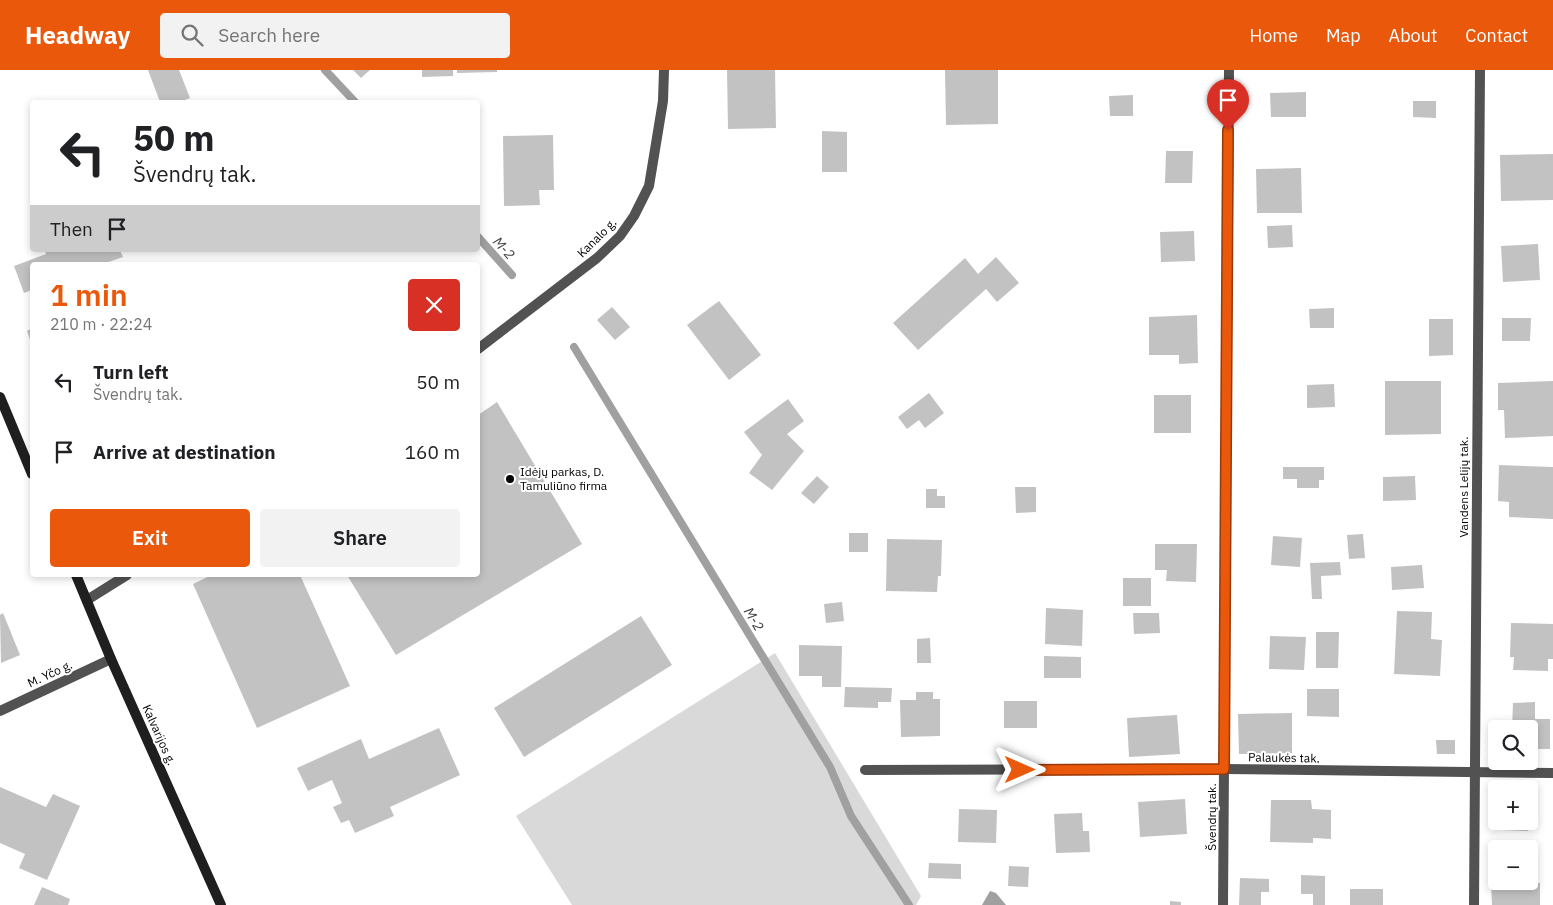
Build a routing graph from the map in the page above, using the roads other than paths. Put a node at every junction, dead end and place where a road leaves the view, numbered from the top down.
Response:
1 (664, 70) edge
2 (1229, 70) edge
3 (1480, 70) edge
4 (480, 347) edge
5 (0, 397) edge
6 (30, 469) edge
7 (77, 577) edge
8 (124, 577) edge
9 (87, 600) junction
10 (111, 659) junction
11 (0, 711) edge
12 (1224, 769) junction
13 (865, 770) dead end
14 (1475, 773) junction
15 (1553, 773) edge
16 (221, 905) edge
17 (1223, 905) edge
18 (1474, 905) edge

1 - 4 street, Kanalo g.
2 - 12 street, Švendrų tak.
3 - 14 street, Vandens Lelijų tak.
5 - 6 main road
7 - 9 main road, Kalvarijos g.
8 - 9 street
9 - 10 main road, Kalvarijos g.
10 - 11 street, M. Yčo g.
10 - 16 main road, Kalvarijos g.
12 - 13 street, Palaukės tak.
12 - 14 street, Palaukės tak.
12 - 17 street, Švendrų tak.
14 - 15 street, Palaukės tak.
14 - 18 street, Vandens Lelijų tak.

